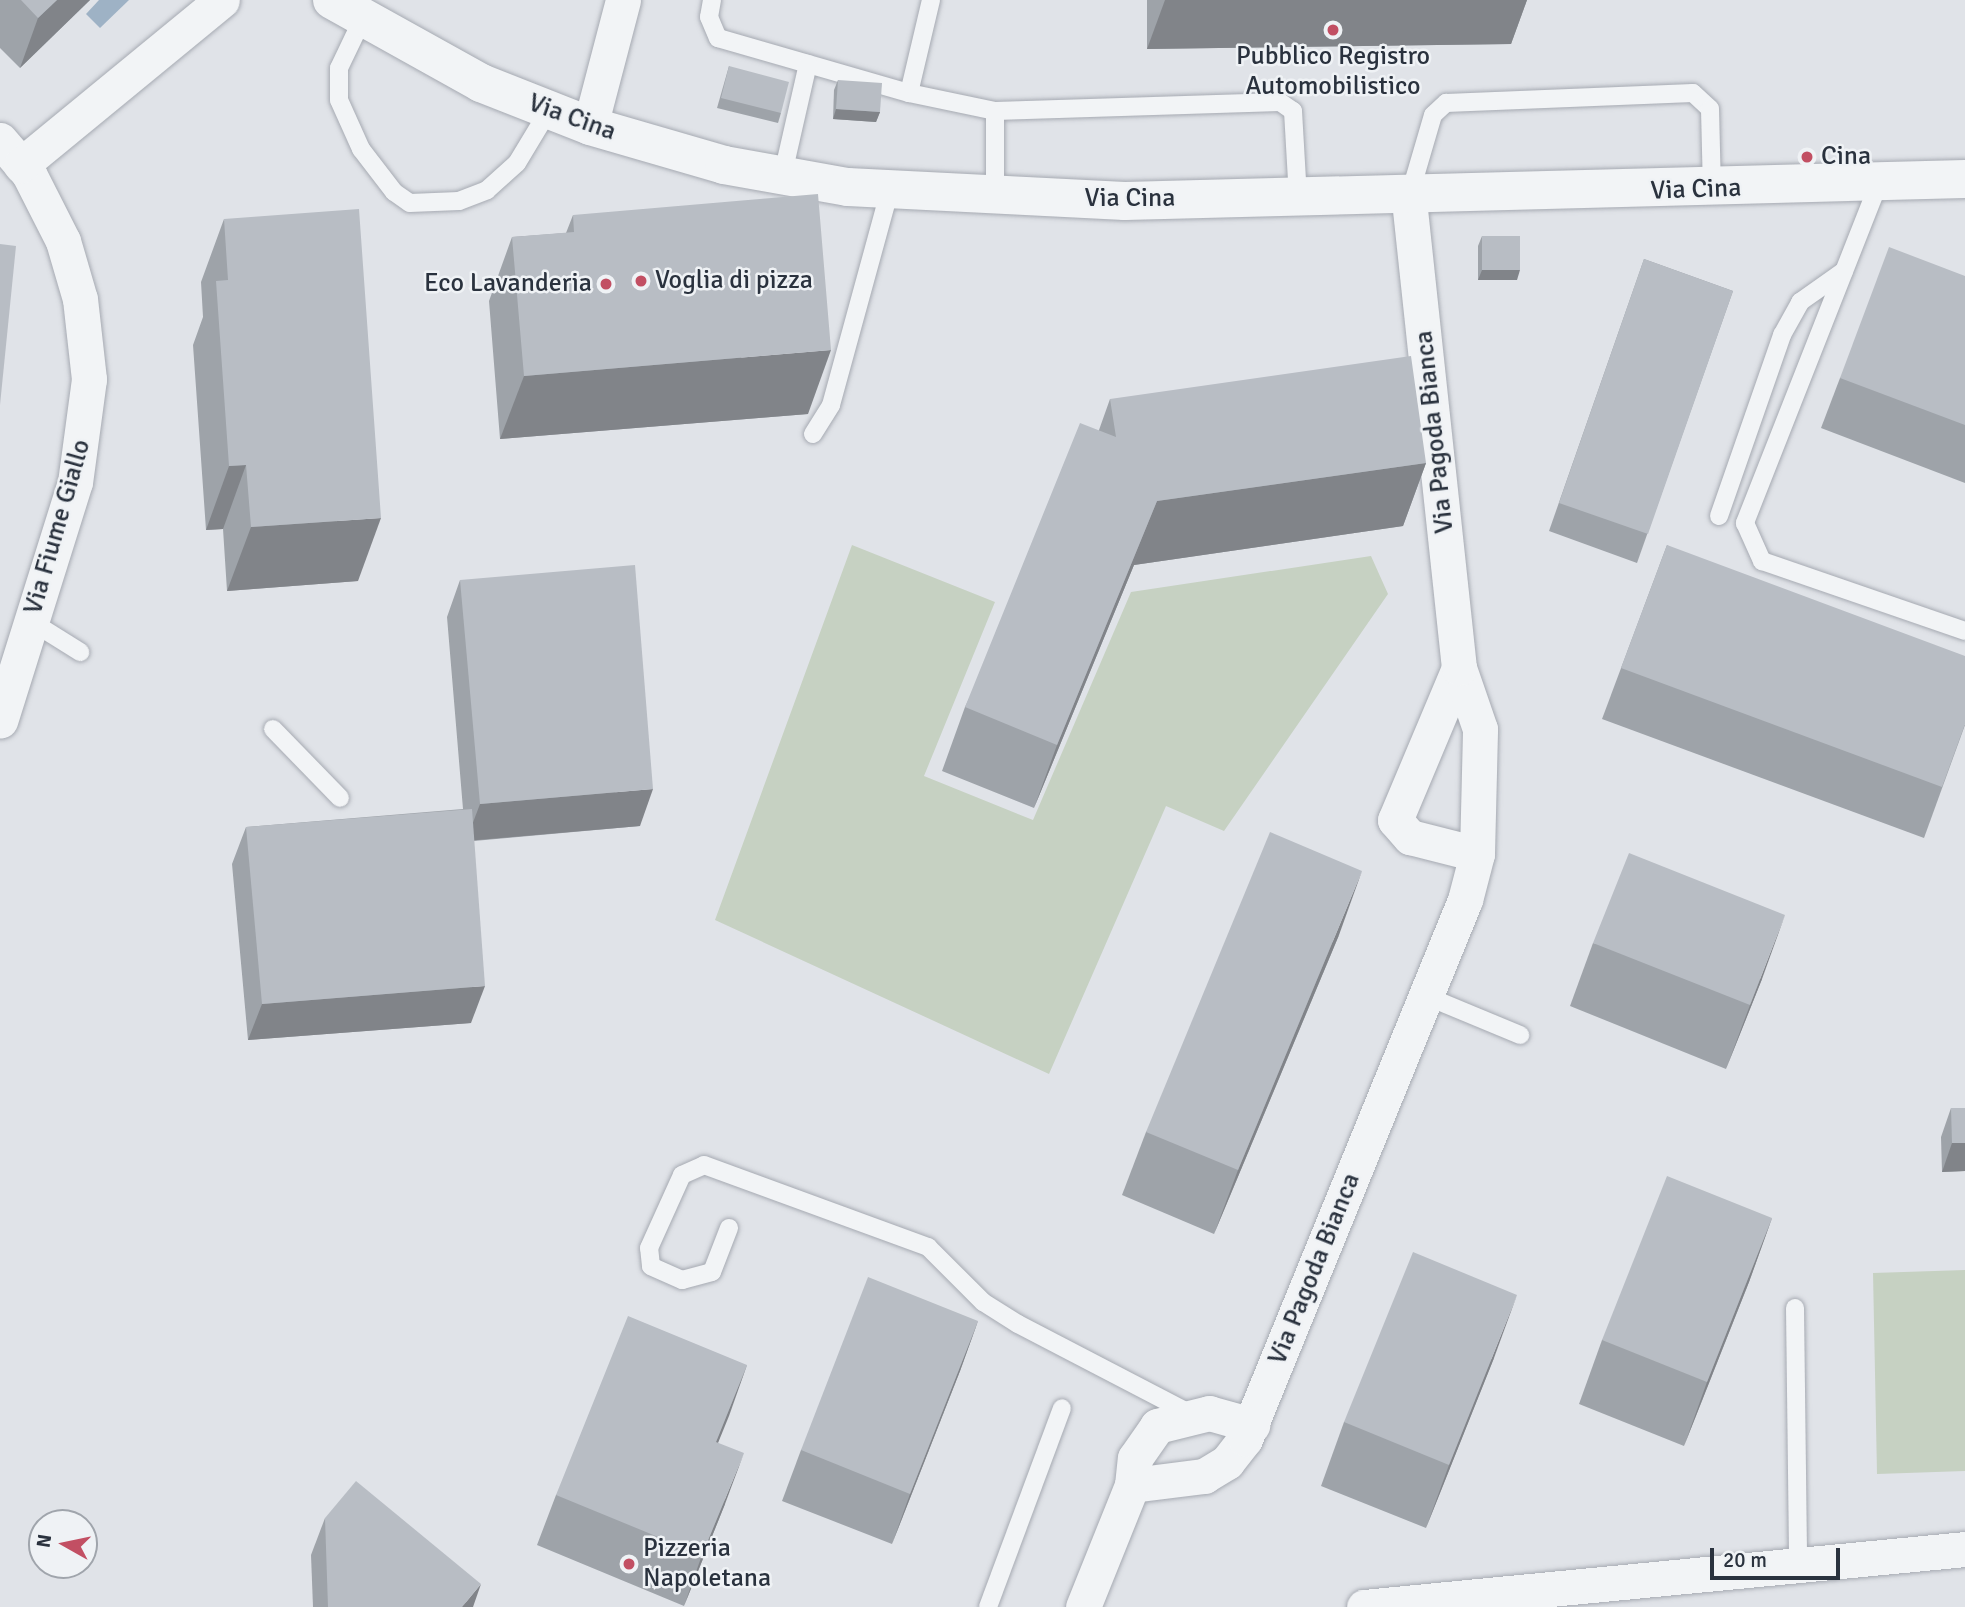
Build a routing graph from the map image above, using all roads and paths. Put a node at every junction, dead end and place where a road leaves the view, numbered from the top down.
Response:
1 (222, 0) edge
2 (623, 0) edge
3 (712, 0) edge
4 (931, 0) edge
5 (347, 10) edge
6 (808, 64) junction
7 (909, 93) junction
8 (549, 110) junction
9 (995, 111) junction
10 (590, 126) junction
11 (10, 153) edge
12 (782, 178) junction
13 (1965, 179) edge
14 (1880, 180) junction
15 (890, 190) junction
16 (1713, 190) junction
17 (995, 197) junction
18 (1298, 197) junction
19 (1409, 197) junction
20 (1844, 271) junction
21 (814, 434) dead end
22 (1719, 516) dead end
23 (32, 622) junction
24 (1965, 631) edge
25 (80, 652) dead end
26 (1459, 668) junction
27 (0, 721) edge
28 (273, 729) dead end
29 (340, 798) dead end
30 (1477, 855) junction
31 (1426, 996) junction
32 (1520, 1035) dead end
33 (729, 1228) dead end
34 (1795, 1308) dead end
35 (1062, 1408) dead end
36 (1191, 1414) junction
37 (1252, 1425) junction
38 (1132, 1485) junction
39 (1965, 1549) edge
40 (1798, 1567) junction
41 (1578, 1596) edge
42 (1495, 1599) edge
43 (988, 1607) edge
44 (1083, 1607) edge
45 (1364, 1607) edge

1 - 11 street
2 - 10 street
3 - 6 lane
4 - 7 lane
5 - 8 street, Via Cina
5 - 8 lane
6 - 7 lane
6 - 12 lane
7 - 9 lane
8 - 10 street, Via Cina
9 - 17 lane
9 - 18 lane
10 - 12 street, Via Cina
11 - 23 street, Via Fiume Giallo
12 - 15 street, Via Cina
13 - 14 street, Via Cina
14 - 16 street, Via Cina
14 - 20 lane
15 - 17 street, Via Cina
15 - 21 lane
16 - 19 street, Via Cina
16 - 19 lane
17 - 18 street, Via Cina
18 - 19 street, Via Cina
19 - 26 street, Via Pagoda Bianca
20 - 22 lane
20 - 24 lane
23 - 25 lane
23 - 27 street, Via Fiume Giallo
26 - 30 street, Via Pagoda Bianca
26 - 30 street, Via Pagoda Bianca
28 - 29 lane
30 - 31 street, Via Pagoda Bianca
31 - 32 lane
31 - 37 street, Via Pagoda Bianca
33 - 36 lane
34 - 40 lane
35 - 43 lane
36 - 37 street
36 - 38 street
37 - 38 street, Via Pagoda Bianca
38 - 44 street
39 - 40 street
40 - 41 street
41 - 42 street
42 - 45 street

